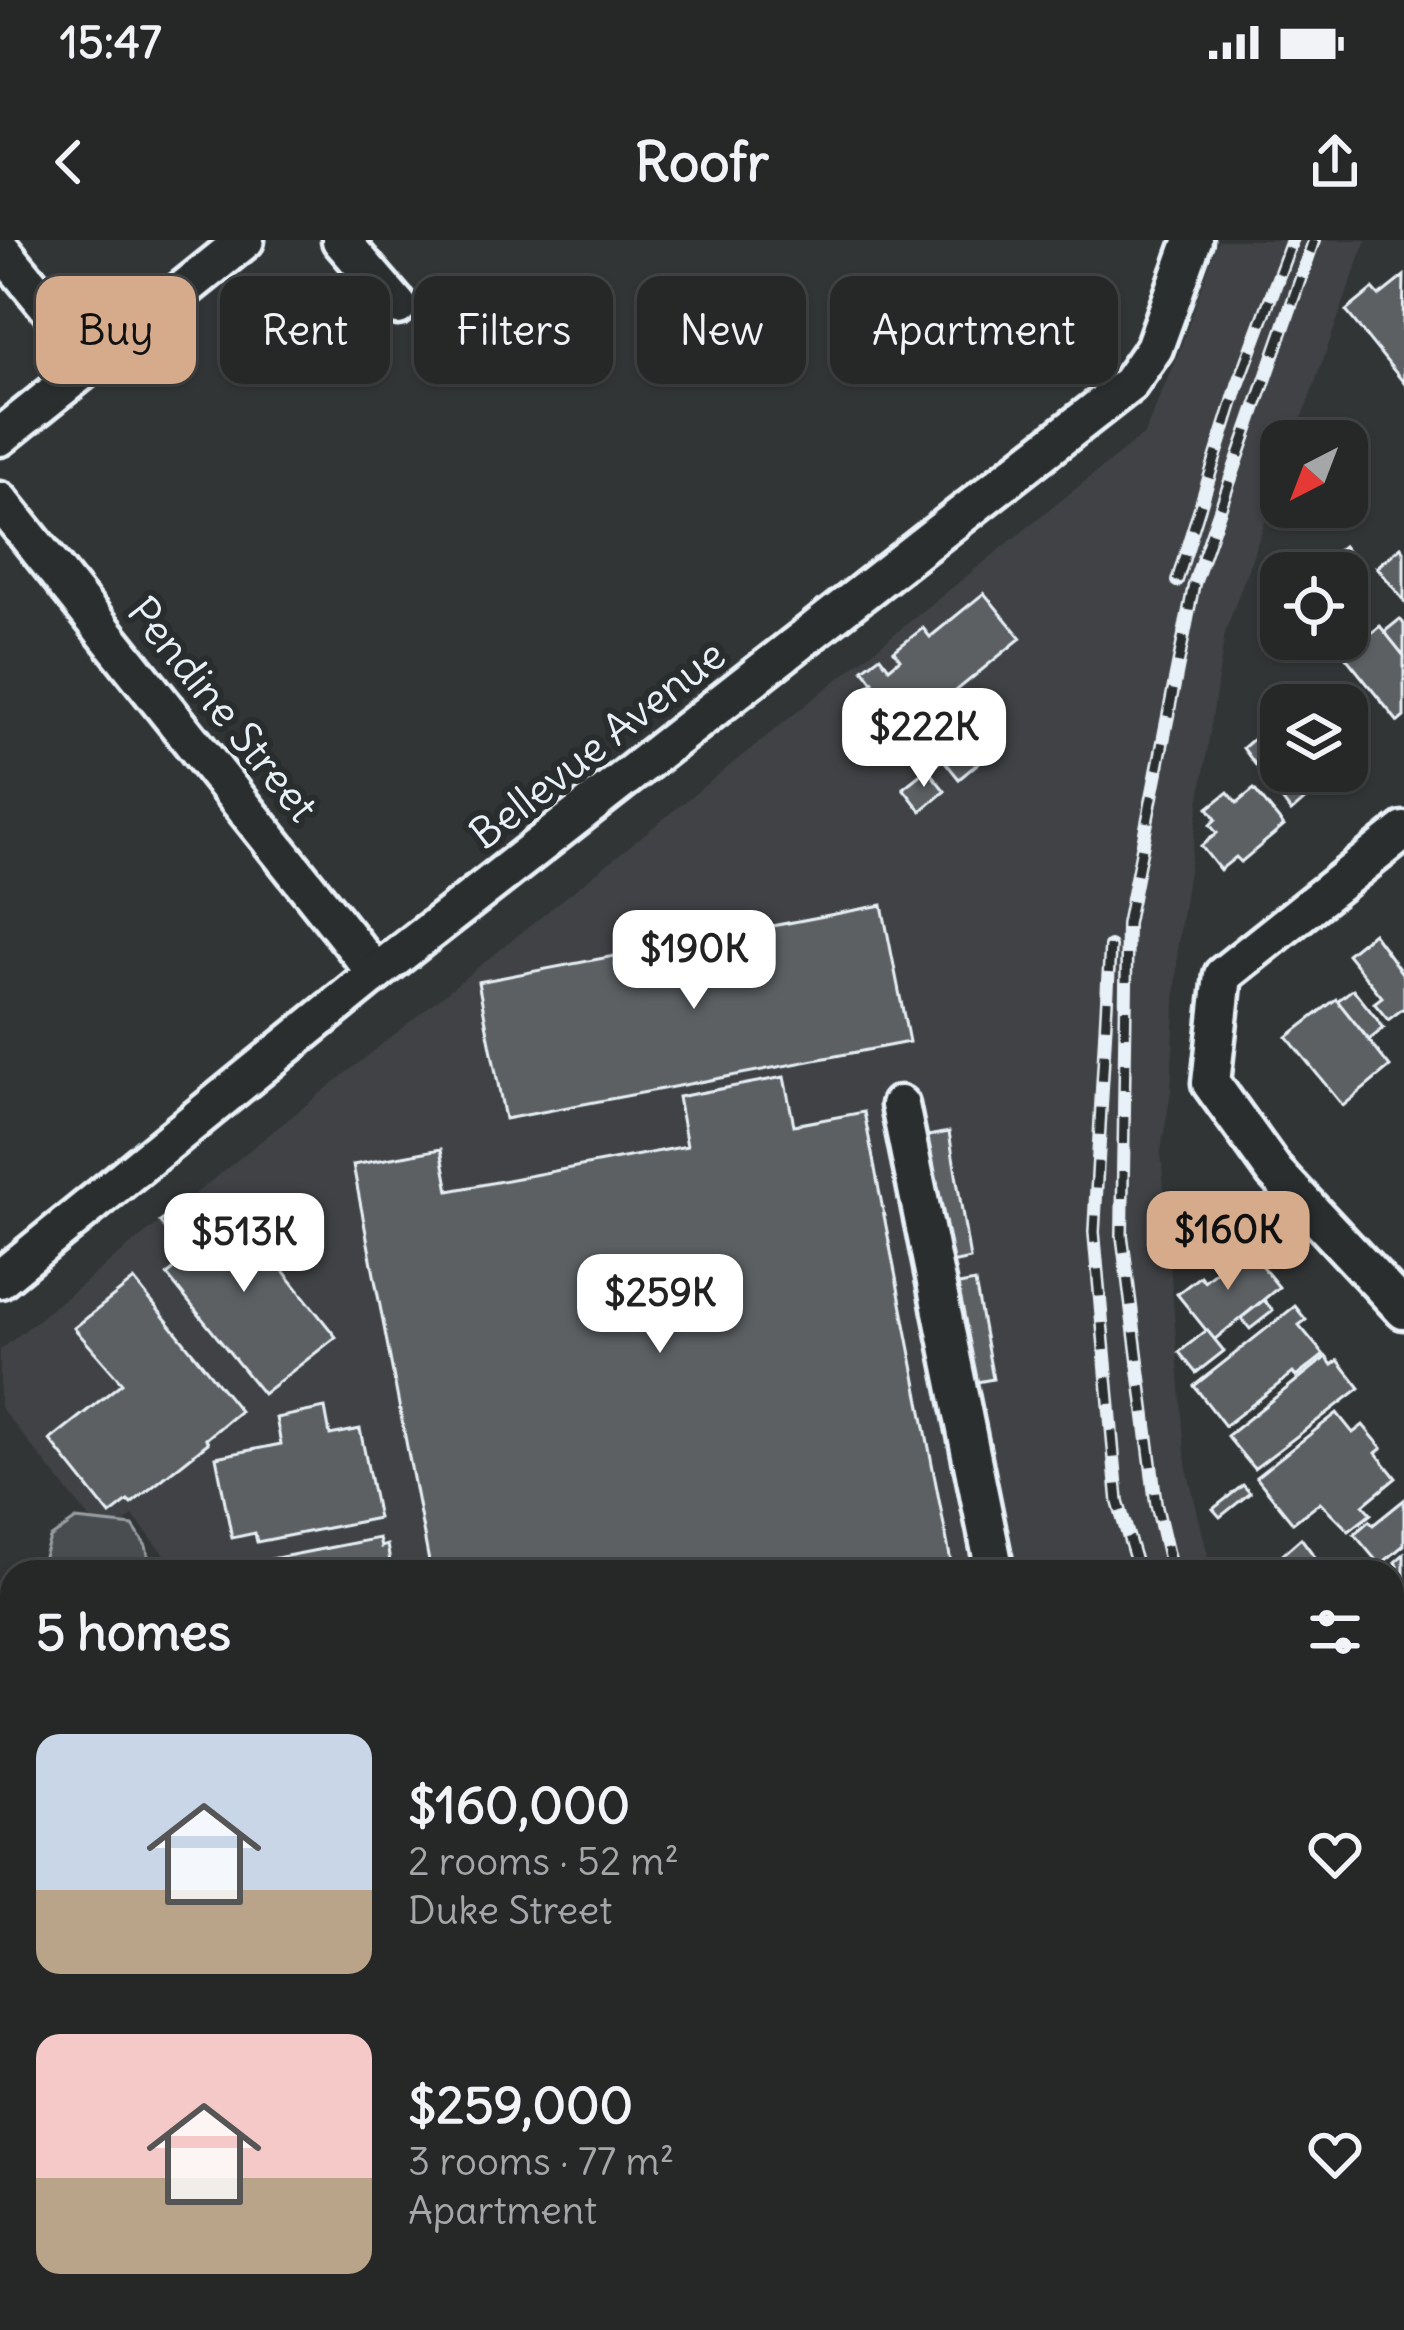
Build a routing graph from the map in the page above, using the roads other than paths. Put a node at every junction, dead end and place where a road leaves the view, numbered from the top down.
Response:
1 (245, 240) edge
2 (341, 240) edge
3 (1193, 240) edge
4 (0, 248) edge
5 (196, 280) edge
6 (36, 292) edge
7 (398, 306) dead end
8 (66, 384) edge
9 (0, 437) edge
10 (0, 501) edge
11 (1404, 831) edge
12 (376, 973) junction
13 (900, 1106) dead end
14 (0, 1279) edge
15 (1404, 1310) edge
16 (993, 1560) edge

1 - 5 street
2 - 7 street
3 - 12 street, Bellevue Avenue
4 - 6 street
8 - 9 street
10 - 12 street, Pendine Street
11 - 15 street
12 - 14 street, Bellevue Avenue
13 - 16 street

